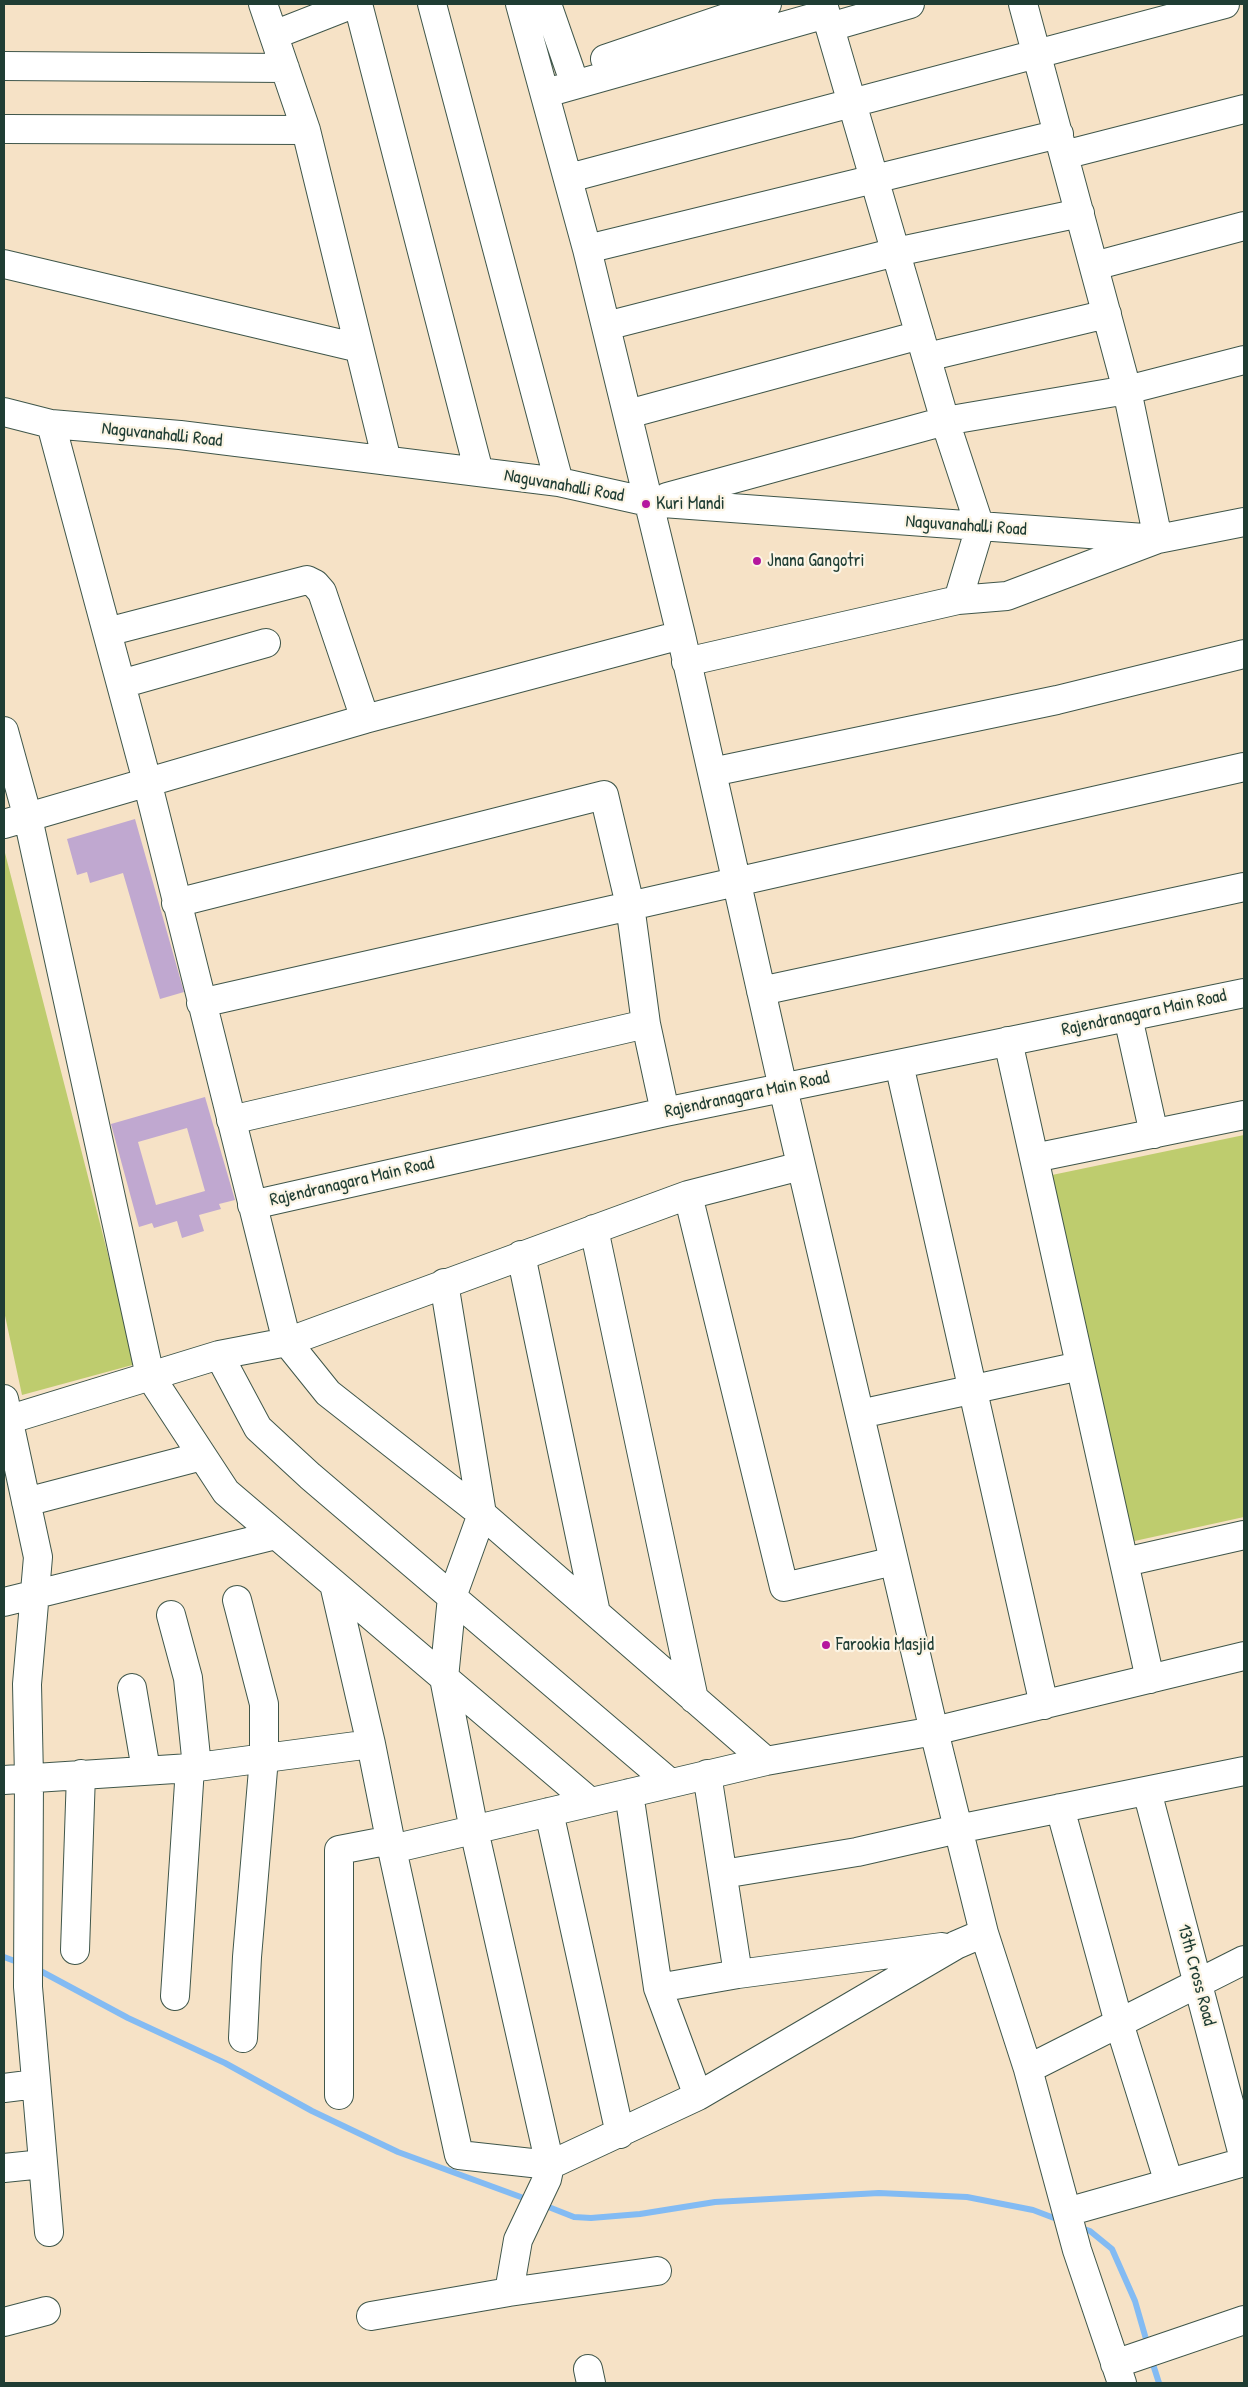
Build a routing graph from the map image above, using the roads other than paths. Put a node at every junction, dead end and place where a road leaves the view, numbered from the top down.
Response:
1 (263, 4) edge
2 (352, 4) edge
3 (358, 4) edge
4 (432, 4) edge
5 (520, 4) edge
6 (548, 4) edge
7 (767, 4) edge
8 (910, 4) edge
9 (1023, 4) edge
10 (1225, 4) edge
11 (826, 15) edge
12 (274, 35) junction
13 (1036, 55) junction
14 (4, 66) edge
15 (285, 68) junction
16 (570, 70) junction
17 (544, 86) junction
18 (852, 102) junction
19 (1244, 109) edge
20 (4, 129) edge
21 (306, 130) junction
22 (1061, 145) junction
23 (569, 178) junction
24 (875, 180) junction
25 (1080, 213) junction
26 (1244, 226) edge
27 (587, 249) junction
28 (896, 252) junction
29 (4, 264) edge
30 (1094, 266) junction
31 (1107, 314) junction
32 (606, 326) junction
33 (924, 346) junction
34 (359, 348) junction
35 (1244, 360) edge
36 (1127, 390) junction
37 (4, 412) edge
38 (628, 414) junction
39 (945, 421) junction
40 (52, 424) junction
41 (386, 461) junction
42 (479, 472) junction
43 (559, 482) junction
44 (649, 502) junction
45 (1244, 522) edge
46 (980, 527) junction
47 (1158, 539) junction
48 (958, 600) junction
49 (107, 632) junction
50 (681, 634) junction
51 (266, 643) dead end
52 (1244, 654) edge
53 (686, 662) junction
54 (121, 684) junction
55 (365, 719) junction
56 (4, 731) edge
57 (1244, 767) edge
58 (712, 772) junction
59 (147, 781) junction
60 (16, 821) edge
61 (737, 883) junction
62 (1244, 887) edge
63 (176, 904) junction
64 (630, 905) junction
65 (761, 991) junction
66 (1244, 993) edge
67 (201, 1003) junction
68 (1128, 1017) junction
69 (646, 1024) junction
70 (1008, 1041) junction
71 (899, 1064) junction
72 (783, 1088) junction
73 (665, 1112) junction
74 (1244, 1115) edge
75 (231, 1120) junction
76 (1154, 1134) junction
77 (1034, 1158) junction
78 (801, 1166) junction
79 (688, 1195) junction
80 (252, 1205) junction
81 (594, 1229) junction
82 (521, 1255) junction
83 (444, 1283) junction
84 (287, 1342) junction
85 (219, 1355) junction
86 (1080, 1366) junction
87 (150, 1376) junction
88 (973, 1390) junction
89 (5, 1413) edge
90 (860, 1414) junction
91 (202, 1456) junction
92 (26, 1502) junction
93 (482, 1514) junction
94 (276, 1534) junction
95 (1242, 1544) edge
96 (894, 1561) junction
97 (1125, 1562) junction
98 (334, 1584) junction
99 (36, 1594) junction
100 (452, 1597) junction
101 (237, 1600) dead end
102 (4, 1602) edge
103 (596, 1613) junction
104 (172, 1615) dead end
105 (1244, 1656) edge
106 (444, 1678) junction
107 (1150, 1679) junction
108 (132, 1688) dead end
109 (694, 1699) junction
110 (1044, 1704) junction
111 (934, 1732) junction
112 (372, 1744) junction
113 (264, 1758) junction
114 (766, 1761) junction
115 (193, 1767) junction
116 (146, 1770) junction
117 (1244, 1771) edge
118 (82, 1774) junction
119 (707, 1774) junction
120 (17, 1779) edge
121 (670, 1783) junction
122 (1147, 1791) junction
123 (629, 1793) junction
124 (590, 1802) junction
125 (1060, 1808) junction
126 (549, 1812) junction
127 (958, 1829) junction
128 (474, 1830) junction
129 (391, 1844) junction
130 (723, 1874) junction
131 (984, 1933) junction
132 (956, 1945) junction
133 (75, 1950) dead end
134 (1244, 1960) edge
135 (738, 1974) junction
136 (1199, 1983) junction
137 (658, 1988) junction
138 (175, 1996) dead end
139 (1118, 2023) junction
140 (243, 2038) dead end
141 (1028, 2069) junction
142 (36, 2084) junction
143 (4, 2088) edge
144 (339, 2096) dead end
145 (698, 2096) junction
146 (620, 2134) junction
147 (1244, 2160) edge
148 (43, 2164) junction
149 (550, 2165) junction
150 (4, 2168) edge
151 (1169, 2183) junction
152 (1066, 2212) junction
153 (49, 2232) dead end
154 (657, 2271) dead end
155 (509, 2292) junction
156 (46, 2310) dead end
157 (371, 2316) dead end
158 (1244, 2320) edge
159 (4, 2322) edge
160 (1122, 2369) edge

1 - 12 street
2 - 12 street
3 - 42 street
4 - 43 street
5 - 17 street
6 - 16 street
7 - 16 street
8 - 11 street
9 - 13 street
10 - 13 street
11 - 17 street
11 - 18 street
12 - 15 street
13 - 18 street
13 - 22 street
14 - 15 street
15 - 21 street
16 - 17 street
17 - 23 street
18 - 23 street
18 - 24 street
19 - 22 street
20 - 21 street
21 - 34 street
22 - 24 street
22 - 25 street
23 - 27 street
24 - 27 street
24 - 28 street
25 - 28 street
25 - 30 street
26 - 30 street
27 - 32 street
28 - 32 street
28 - 33 street
29 - 34 street
30 - 31 street
31 - 33 street
31 - 36 street
32 - 38 street
33 - 38 street
33 - 39 street
34 - 41 street
35 - 36 street
36 - 39 street
36 - 47 street
37 - 40 street, Naguvanahalli Road
38 - 44 street
39 - 44 street
39 - 46 street
40 - 41 street, Naguvanahalli Road
40 - 49 street
41 - 42 street, Naguvanahalli Road
42 - 43 street, Naguvanahalli Road
43 - 44 street, Naguvanahalli Road
44 - 46 street, Naguvanahalli Road
44 - 50 street
45 - 47 street, Naguvanahalli Road
46 - 47 street, Naguvanahalli Road
46 - 48 street
47 - 48 street
48 - 53 street
49 - 54 street
49 - 55 street
50 - 53 street
50 - 55 street
51 - 54 street
52 - 58 street
53 - 58 street
54 - 59 street
55 - 59 street
56 - 60 street
57 - 61 street
58 - 61 street
59 - 60 street
59 - 63 street
60 - 87 street
61 - 64 street
61 - 65 street
62 - 65 street
63 - 64 street
63 - 67 street
64 - 67 street
64 - 69 street
65 - 72 street
66 - 68 street, Rajendranagara Main Road
67 - 75 street
68 - 70 street, Rajendranagara Main Road
68 - 76 street
69 - 73 street
69 - 75 street
70 - 71 street, Rajendranagara Main Road
70 - 77 street
71 - 72 street, Rajendranagara Main Road
71 - 88 street
72 - 73 street, Rajendranagara Main Road
72 - 78 street
73 - 80 street, Rajendranagara Main Road
74 - 76 street
75 - 80 street
76 - 77 street
77 - 86 street
78 - 79 street
78 - 90 street
79 - 81 street
79 - 96 street
80 - 84 street
81 - 82 street
81 - 109 street
82 - 83 street
82 - 103 street
83 - 84 street
83 - 93 street
84 - 85 street
84 - 93 street
85 - 87 street
85 - 100 street
86 - 88 street
86 - 97 street
87 - 89 street
87 - 91 street
88 - 90 street
88 - 110 street
89 - 92 street
90 - 96 street
91 - 92 street
91 - 94 street
92 - 99 street
93 - 100 street
93 - 103 street
94 - 98 street
94 - 99 street
95 - 97 street
96 - 111 street
97 - 107 street
98 - 106 street
98 - 112 street
99 - 102 street
99 - 120 street
100 - 106 street
100 - 121 street
101 - 113 street
103 - 109 street
104 - 115 street
105 - 107 street
106 - 124 street
106 - 128 street
107 - 110 street
108 - 116 street
109 - 114 street
110 - 111 street
111 - 114 street
111 - 127 street
112 - 113 street
112 - 129 street
113 - 115 street
113 - 140 street
114 - 119 street
115 - 116 street
115 - 138 street
116 - 118 street
117 - 122 street
118 - 120 street
118 - 133 street
119 - 121 street
119 - 130 street
120 - 142 street
121 - 123 street
122 - 125 street
122 - 136 street, 13th Cross Road
123 - 124 street
123 - 137 street
124 - 126 street
125 - 127 street
125 - 139 street
126 - 128 street
126 - 146 street
127 - 130 street
127 - 131 street
128 - 129 street
128 - 149 street
129 - 144 street
129 - 149 street
130 - 135 street
131 - 132 street
131 - 141 street
132 - 135 street
132 - 145 street
134 - 136 street
135 - 137 street
136 - 139 street
136 - 147 street, 13th Cross Road
137 - 145 street
139 - 141 street
139 - 151 street
141 - 152 street
142 - 143 street
142 - 148 street
145 - 146 street
146 - 149 street
147 - 151 street
148 - 150 street
148 - 153 street
149 - 155 street
151 - 152 street
152 - 160 street
154 - 155 street
155 - 157 street
156 - 159 street
158 - 160 street

